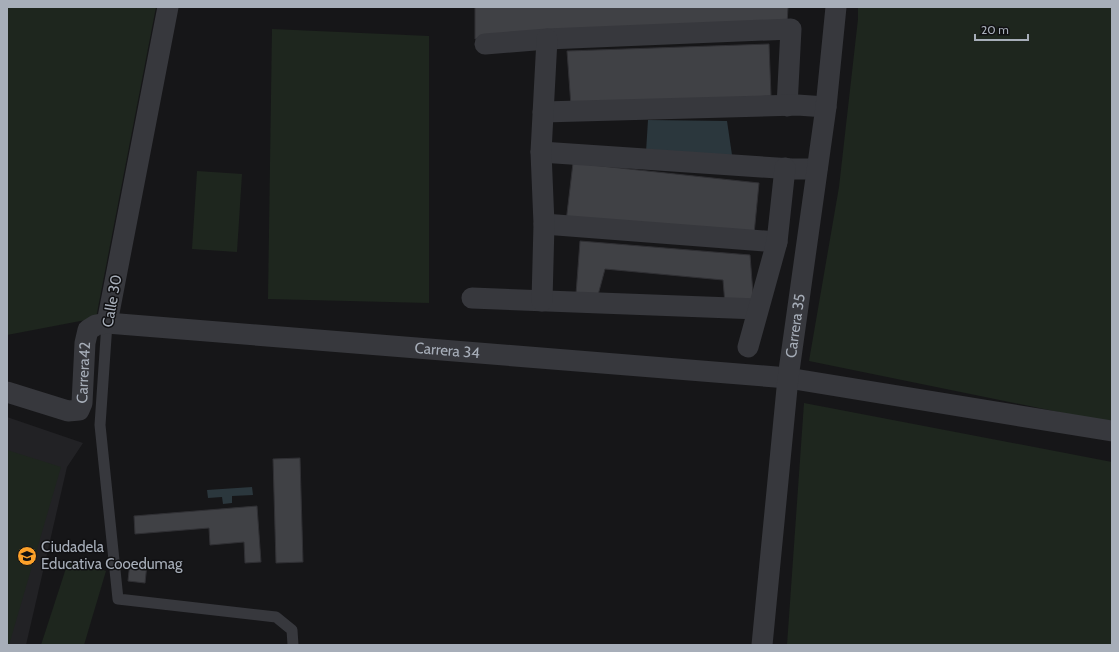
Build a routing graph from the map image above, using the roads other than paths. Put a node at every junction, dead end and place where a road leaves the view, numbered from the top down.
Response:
1 (168, 7) edge
2 (836, 7) edge
3 (547, 39) junction
4 (485, 44) dead end
5 (787, 106) junction
6 (826, 107) junction
7 (543, 112) junction
8 (541, 152) junction
9 (785, 168) junction
10 (817, 169) junction
11 (544, 224) junction
12 (777, 242) junction
13 (472, 298) dead end
14 (542, 301) junction
15 (758, 310) junction
16 (107, 323) junction
17 (748, 347) dead end
18 (788, 378) junction
19 (7, 392) edge
20 (1112, 431) edge
21 (292, 645) edge
22 (762, 645) edge

1 - 16 street, Calle 30
2 - 6 street, Carrera 35
3 - 4 street
3 - 5 street
3 - 7 street
5 - 6 street
5 - 7 street
6 - 10 street, Carrera 35
7 - 8 street
8 - 9 street
8 - 11 street
9 - 10 street
9 - 12 street
10 - 18 street, Carrera 35
11 - 12 street
11 - 14 street
12 - 15 street
13 - 14 street
14 - 15 street
15 - 17 street
16 - 18 street, Carrera 34
16 - 19 street, Carrera42
16 - 21 lane, Calle 30
18 - 20 street, Carrera 34
18 - 22 street, Carrera 35

